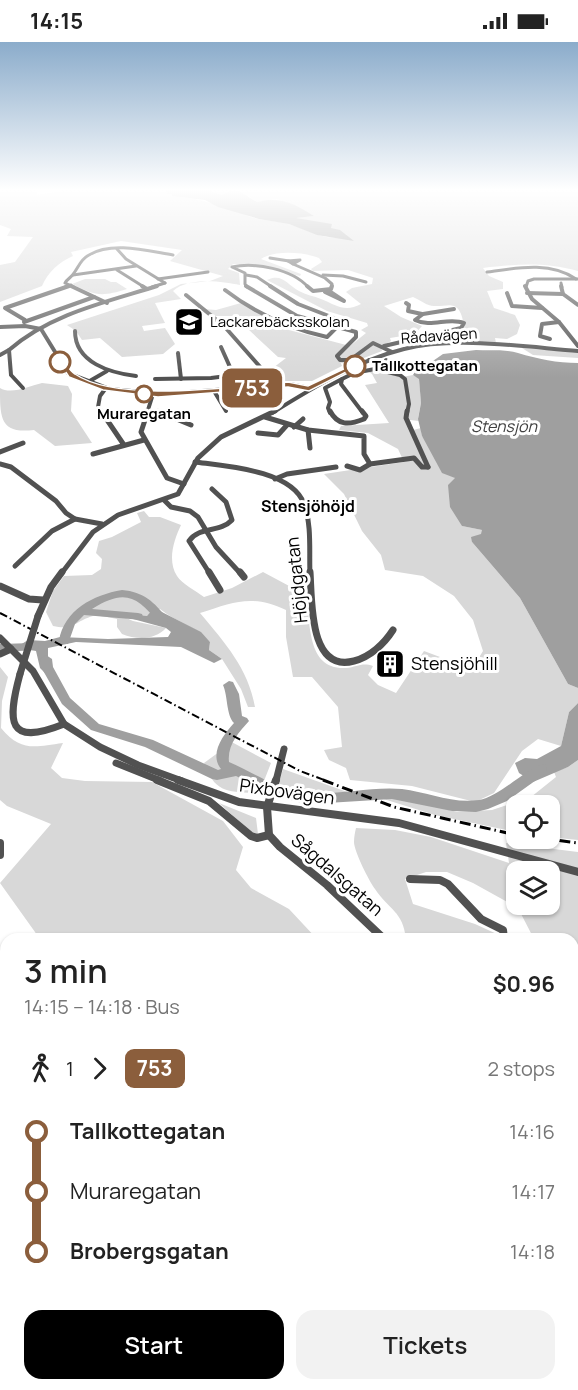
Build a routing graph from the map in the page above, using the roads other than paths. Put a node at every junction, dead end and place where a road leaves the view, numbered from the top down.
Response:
1 (97, 252) edge
2 (120, 252) edge
3 (144, 252) edge
4 (173, 255) dead end
5 (270, 258) dead end
6 (136, 266) junction
7 (117, 270) junction
8 (208, 272) dead end
9 (487, 272) dead end
10 (246, 275) junction
11 (73, 276) junction
12 (320, 276) junction
13 (159, 279) junction
14 (577, 279) edge
15 (366, 282) dead end
16 (561, 283) dead end
17 (71, 285) junction
18 (147, 289) junction
19 (225, 290) dead end
20 (507, 293) dead end
21 (526, 293) junction
22 (563, 294) junction
23 (186, 295) dead end
24 (94, 297) junction
25 (267, 299) junction
26 (107, 303) junction
27 (406, 303) dead end
28 (248, 304) junction
29 (578, 305) edge
30 (542, 308) junction
31 (454, 309) dead end
32 (2, 310) edge
33 (423, 314) junction
34 (334, 318) dead end
35 (25, 320) junction
36 (559, 322) junction
37 (21, 325) junction
38 (0, 327) edge
39 (37, 327) junction
40 (337, 327) junction
41 (75, 331) dead end
42 (550, 339) dead end
43 (575, 339) edge
44 (384, 345) junction
45 (578, 346) edge
46 (221, 347) dead end
47 (9, 350) junction
48 (578, 351) edge
49 (392, 352) junction
50 (178, 353) dead end
51 (0, 355) edge
52 (369, 360) junction
53 (386, 360) dead end
54 (375, 369) junction
55 (107, 371) junction
56 (265, 371) junction
57 (390, 372) junction
58 (136, 376) dead end
59 (234, 376) junction
60 (155, 379) dead end
61 (181, 379) junction
62 (342, 379) junction
63 (88, 382) junction
64 (277, 386) junction
65 (22, 388) dead end
66 (106, 388) junction
67 (309, 388) junction
68 (214, 391) junction
69 (153, 394) junction
70 (147, 410) junction
71 (226, 411) dead end
72 (265, 417) junction
73 (303, 419) dead end
74 (191, 425) dead end
75 (287, 425) junction
76 (294, 427) junction
77 (308, 430) junction
78 (258, 433) dead end
79 (144, 440) junction
80 (23, 443) dead end
81 (124, 445) junction
82 (310, 448) dead end
83 (0, 452) edge
84 (93, 454) dead end
85 (195, 462) junction
86 (0, 464) edge
87 (370, 464) junction
88 (347, 466) dead end
89 (336, 467) dead end
90 (275, 478) junction
91 (184, 484) junction
92 (212, 489) dead end
93 (164, 500) junction
94 (75, 519) junction
95 (102, 524) junction
96 (207, 531) junction
97 (15, 566) dead end
98 (244, 577) dead end
99 (0, 586) edge
100 (220, 590) dead end
101 (43, 600) junction
102 (393, 630) dead end
103 (0, 639) edge
104 (10, 648) junction
105 (1, 653) edge
106 (64, 724) junction
107 (284, 749) dead end
108 (116, 763) dead end
109 (267, 807) junction
110 (269, 835) junction
111 (0, 843) edge
112 (0, 855) edge
113 (578, 872) edge
114 (410, 879) dead end
115 (378, 933) edge
116 (503, 933) edge

1 - 11 street
2 - 6 street
3 - 4 street
5 - 12 street
6 - 7 street
6 - 13 street
7 - 11 street
7 - 18 street
8 - 13 street
9 - 14 street
10 - 12 street
10 - 25 street
10 - 34 street
11 - 17 street
12 - 15 street
13 - 18 street
14 - 21 street
16 - 22 street
17 - 24 street
17 - 32 street
18 - 26 street
19 - 28 street
20 - 30 street
21 - 22 street
21 - 30 street
22 - 29 street
23 - 56 street
24 - 26 street
24 - 35 street
25 - 28 street
25 - 40 street
26 - 39 street
27 - 33 street
28 - 40 street
30 - 36 street
31 - 33 street
32 - 35 street
33 - 44 street
35 - 37 street
36 - 42 street
36 - 43 street
37 - 38 street
37 - 39 street
39 - 47 street
39 - 63 street
40 - 44 street
41 - 55 street
43 - 45 street
44 - 49 street
46 - 59 street
47 - 51 street
47 - 65 street
48 - 49 street, Rådavägen
49 - 52 street, Rådavägen
50 - 61 street
52 - 54 street
52 - 67 street, Rådavägen
53 - 57 street
54 - 57 street
54 - 62 street
55 - 58 street
55 - 63 street
56 - 59 street
56 - 64 street
57 - 87 street
59 - 61 street
60 - 61 street
62 - 62 street
63 - 66 street
64 - 67 street
64 - 68 street
66 - 69 street
66 - 81 street
67 - 72 street, Rådavägen
68 - 69 street
68 - 71 street
69 - 70 street
70 - 74 street
70 - 79 street
72 - 75 street
72 - 85 street, Rådavägen
73 - 76 street
75 - 76 street
75 - 78 street
76 - 77 street
77 - 82 street
77 - 87 street
79 - 81 street
79 - 91 street
80 - 83 street
81 - 84 street
85 - 90 street, Höjdgatan
85 - 91 street, Rådavägen
86 - 94 street
87 - 88 street
89 - 90 street
90 - 102 street, Höjdgatan
91 - 93 street
92 - 96 street
93 - 95 street
93 - 96 street
94 - 95 street
94 - 97 street
95 - 101 street
96 - 98 street
96 - 100 street
99 - 101 street
101 - 106 street, bridge
103 - 104 street, Pixbovägen
104 - 105 street
104 - 106 street, Pixbovägen
106 - 109 street, Pixbovägen
107 - 109 street, Sågdalsgatan
108 - 110 street, Sågdalsgatan
109 - 110 street, Sågdalsgatan
109 - 113 street, Pixbovägen
110 - 115 street, Sågdalsgatan
111 - 112 street
114 - 116 street

